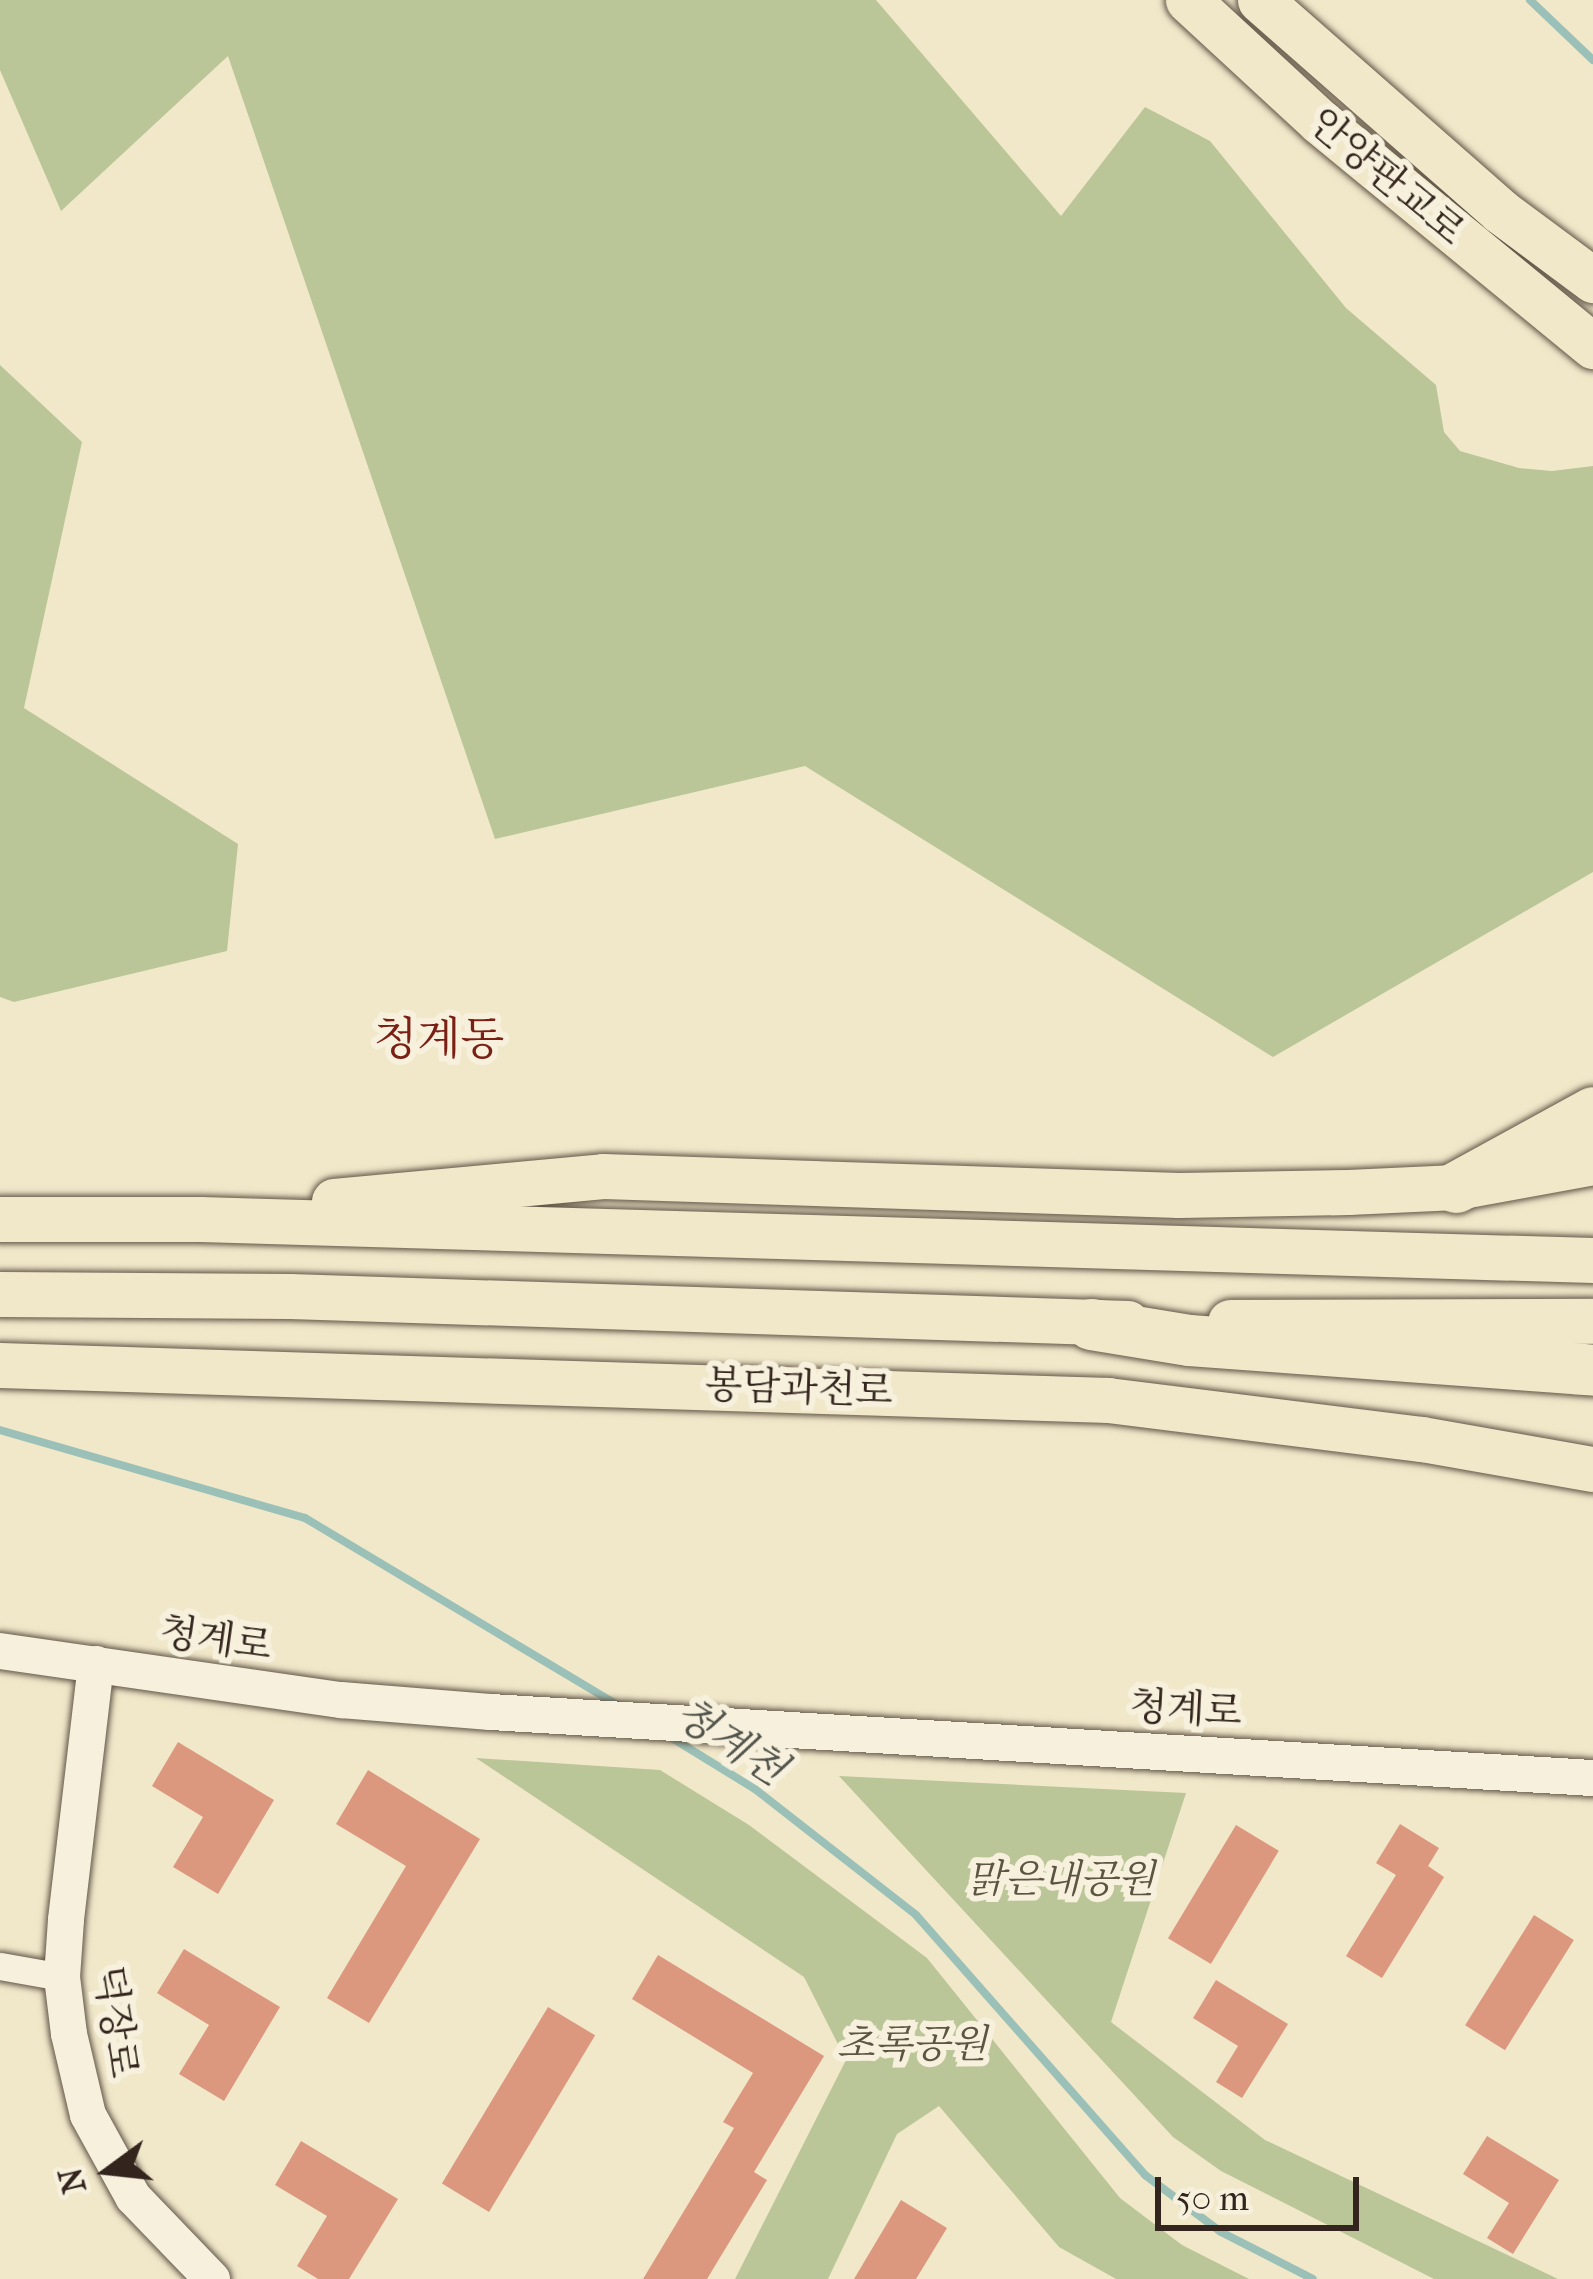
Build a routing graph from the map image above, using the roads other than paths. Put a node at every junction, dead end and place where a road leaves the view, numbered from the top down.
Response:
1 (1188, 0) edge
2 (1260, 0) edge
3 (1593, 280) edge
4 (1593, 346) edge
5 (1593, 1112) edge
6 (1593, 1162) edge
7 (1456, 1187) junction
8 (0, 1219) edge
9 (200, 1219) junction
10 (1593, 1260) edge
11 (0, 1294) edge
12 (1593, 1322) edge
13 (1091, 1324) junction
14 (0, 1364) edge
15 (1593, 1370) edge
16 (1593, 1469) edge
17 (0, 1651) edge
18 (96, 1664) junction
19 (1593, 1778) edge
20 (0, 1966) edge
21 (62, 1977) junction
22 (212, 2279) edge

1 - 4 main road, 안양판교로
2 - 3 main road, 안양판교로
5 - 7 highway
6 - 7 main road
7 - 9 main road
8 - 9 main road
9 - 10 main road
11 - 13 main road, 봉담과천로
12 - 13 main road, 봉담과천로
13 - 15 highway
14 - 16 main road, 봉담과천로
17 - 18 street, 청계로
18 - 19 street, 청계로
18 - 21 street, 덕장로
20 - 21 street
21 - 22 street, 덕장로

